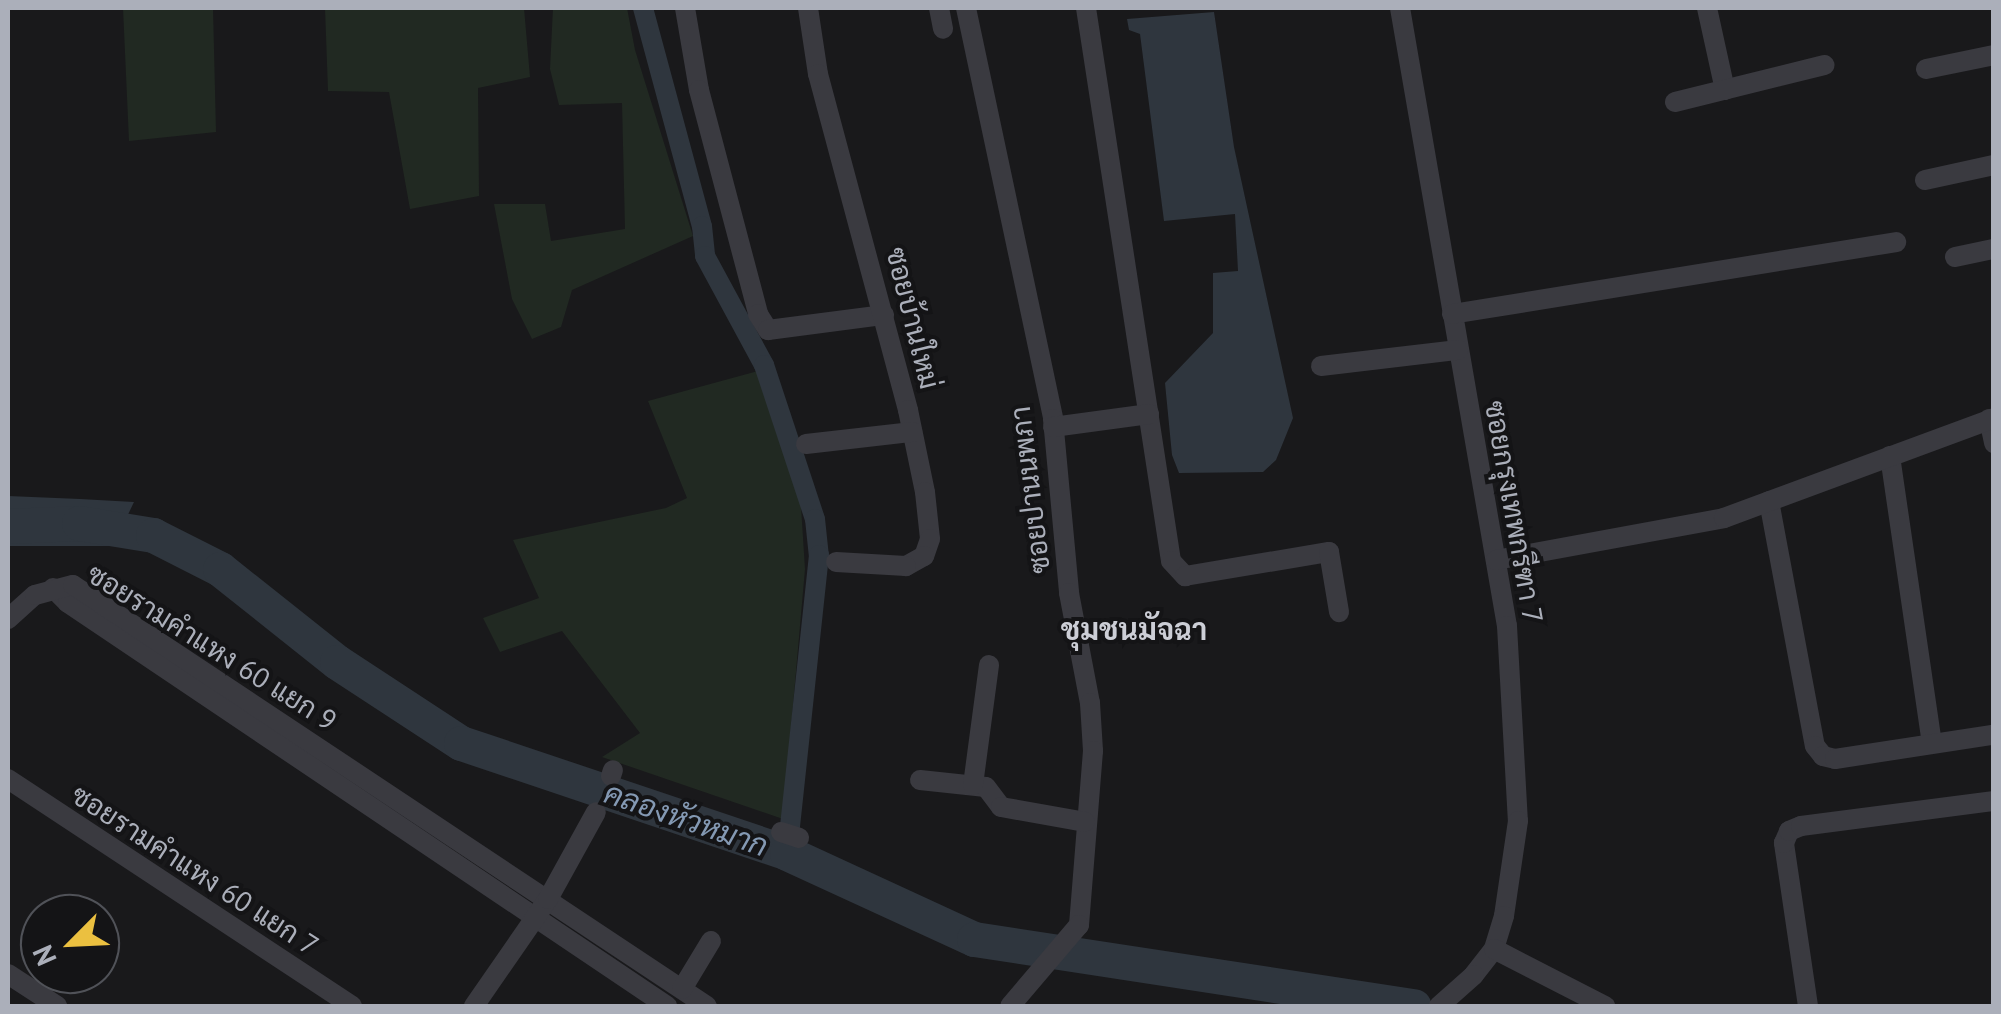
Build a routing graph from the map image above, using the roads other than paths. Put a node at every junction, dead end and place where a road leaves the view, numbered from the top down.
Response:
1 (684, 8) edge
2 (808, 8) edge
3 (966, 8) edge
4 (1086, 8) edge
5 (1400, 8) edge
6 (1707, 8) edge
7 (1994, 55) edge
8 (1824, 65) dead end
9 (1926, 69) dead end
10 (1725, 90) junction
11 (1675, 102) dead end
12 (1994, 164) edge
13 (1925, 180) dead end
14 (1896, 242) dead end
15 (1994, 249) edge
16 (1955, 257) dead end
17 (1452, 314) junction
18 (884, 315) junction
19 (1458, 350) junction
20 (1321, 366) dead end
21 (1149, 414) junction
22 (1991, 418) edge
23 (1053, 427) junction
24 (912, 432) junction
25 (1994, 443) edge
26 (806, 444) dead end
27 (1890, 456) junction
28 (1769, 501) junction
29 (1496, 560) junction
30 (836, 562) dead end
31 (53, 588) junction
32 (1339, 612) dead end
33 (8, 619) edge
34 (988, 665) dead end
35 (1992, 734) edge
36 (1932, 743) junction
37 (8, 778) edge
38 (920, 780) dead end
39 (972, 785) junction
40 (1994, 801) edge
41 (596, 812) dead end
42 (1084, 822) junction
43 (548, 899) junction
44 (535, 918) junction
45 (710, 940) dead end
46 (1494, 948) junction
47 (8, 974) edge
48 (682, 989) junction
49 (56, 1006) edge
50 (352, 1006) edge
51 (474, 1006) edge
52 (667, 1006) edge
53 (707, 1006) edge
54 (1010, 1006) edge
55 (1439, 1006) edge
56 (1606, 1006) edge
57 (1808, 1006) edge

1 - 18 street
2 - 18 street, ซอยบ้านใหม่
3 - 23 street, ซอยปานนพภา
4 - 21 street
5 - 17 street, ซอยกรุงเทพกรีฑา 7
6 - 10 street
7 - 9 street
8 - 10 street
10 - 11 street
12 - 13 street
14 - 17 street
15 - 16 street
17 - 19 street, ซอยกรุงเทพกรีฑา 7
18 - 24 street, ซอยบ้านใหม่
19 - 20 street
19 - 29 street, ซอยกรุงเทพกรีฑา 7
21 - 23 street
21 - 32 street
22 - 25 street
22 - 27 street
23 - 42 street, ซอยปานนพภา
24 - 26 street
24 - 30 street, ซอยบ้านใหม่
27 - 28 street
27 - 36 street
28 - 29 street
28 - 36 street
29 - 46 street, ซอยกรุงเทพกรีฑา 7
31 - 33 street
31 - 43 street, ซอยรามคำแหง 60 แยก 9
31 - 44 street, ซอยรามคำแหง 60 แยก 9
34 - 39 street
35 - 36 street
37 - 50 street, ซอยรามคำแหง 60 แยก 7
38 - 39 street
39 - 42 street
40 - 57 street
41 - 43 street
42 - 54 street, ซอยปานนพภา
43 - 44 street
43 - 48 street, ซอยรามคำแหง 60 แยก 9
44 - 51 street
44 - 52 street, ซอยรามคำแหง 60 แยก 9
45 - 48 street
46 - 55 street, ซอยกรุงเทพกรีฑา 7
46 - 56 street
47 - 49 street
48 - 53 street, ซอยรามคำแหง 60 แยก 9

